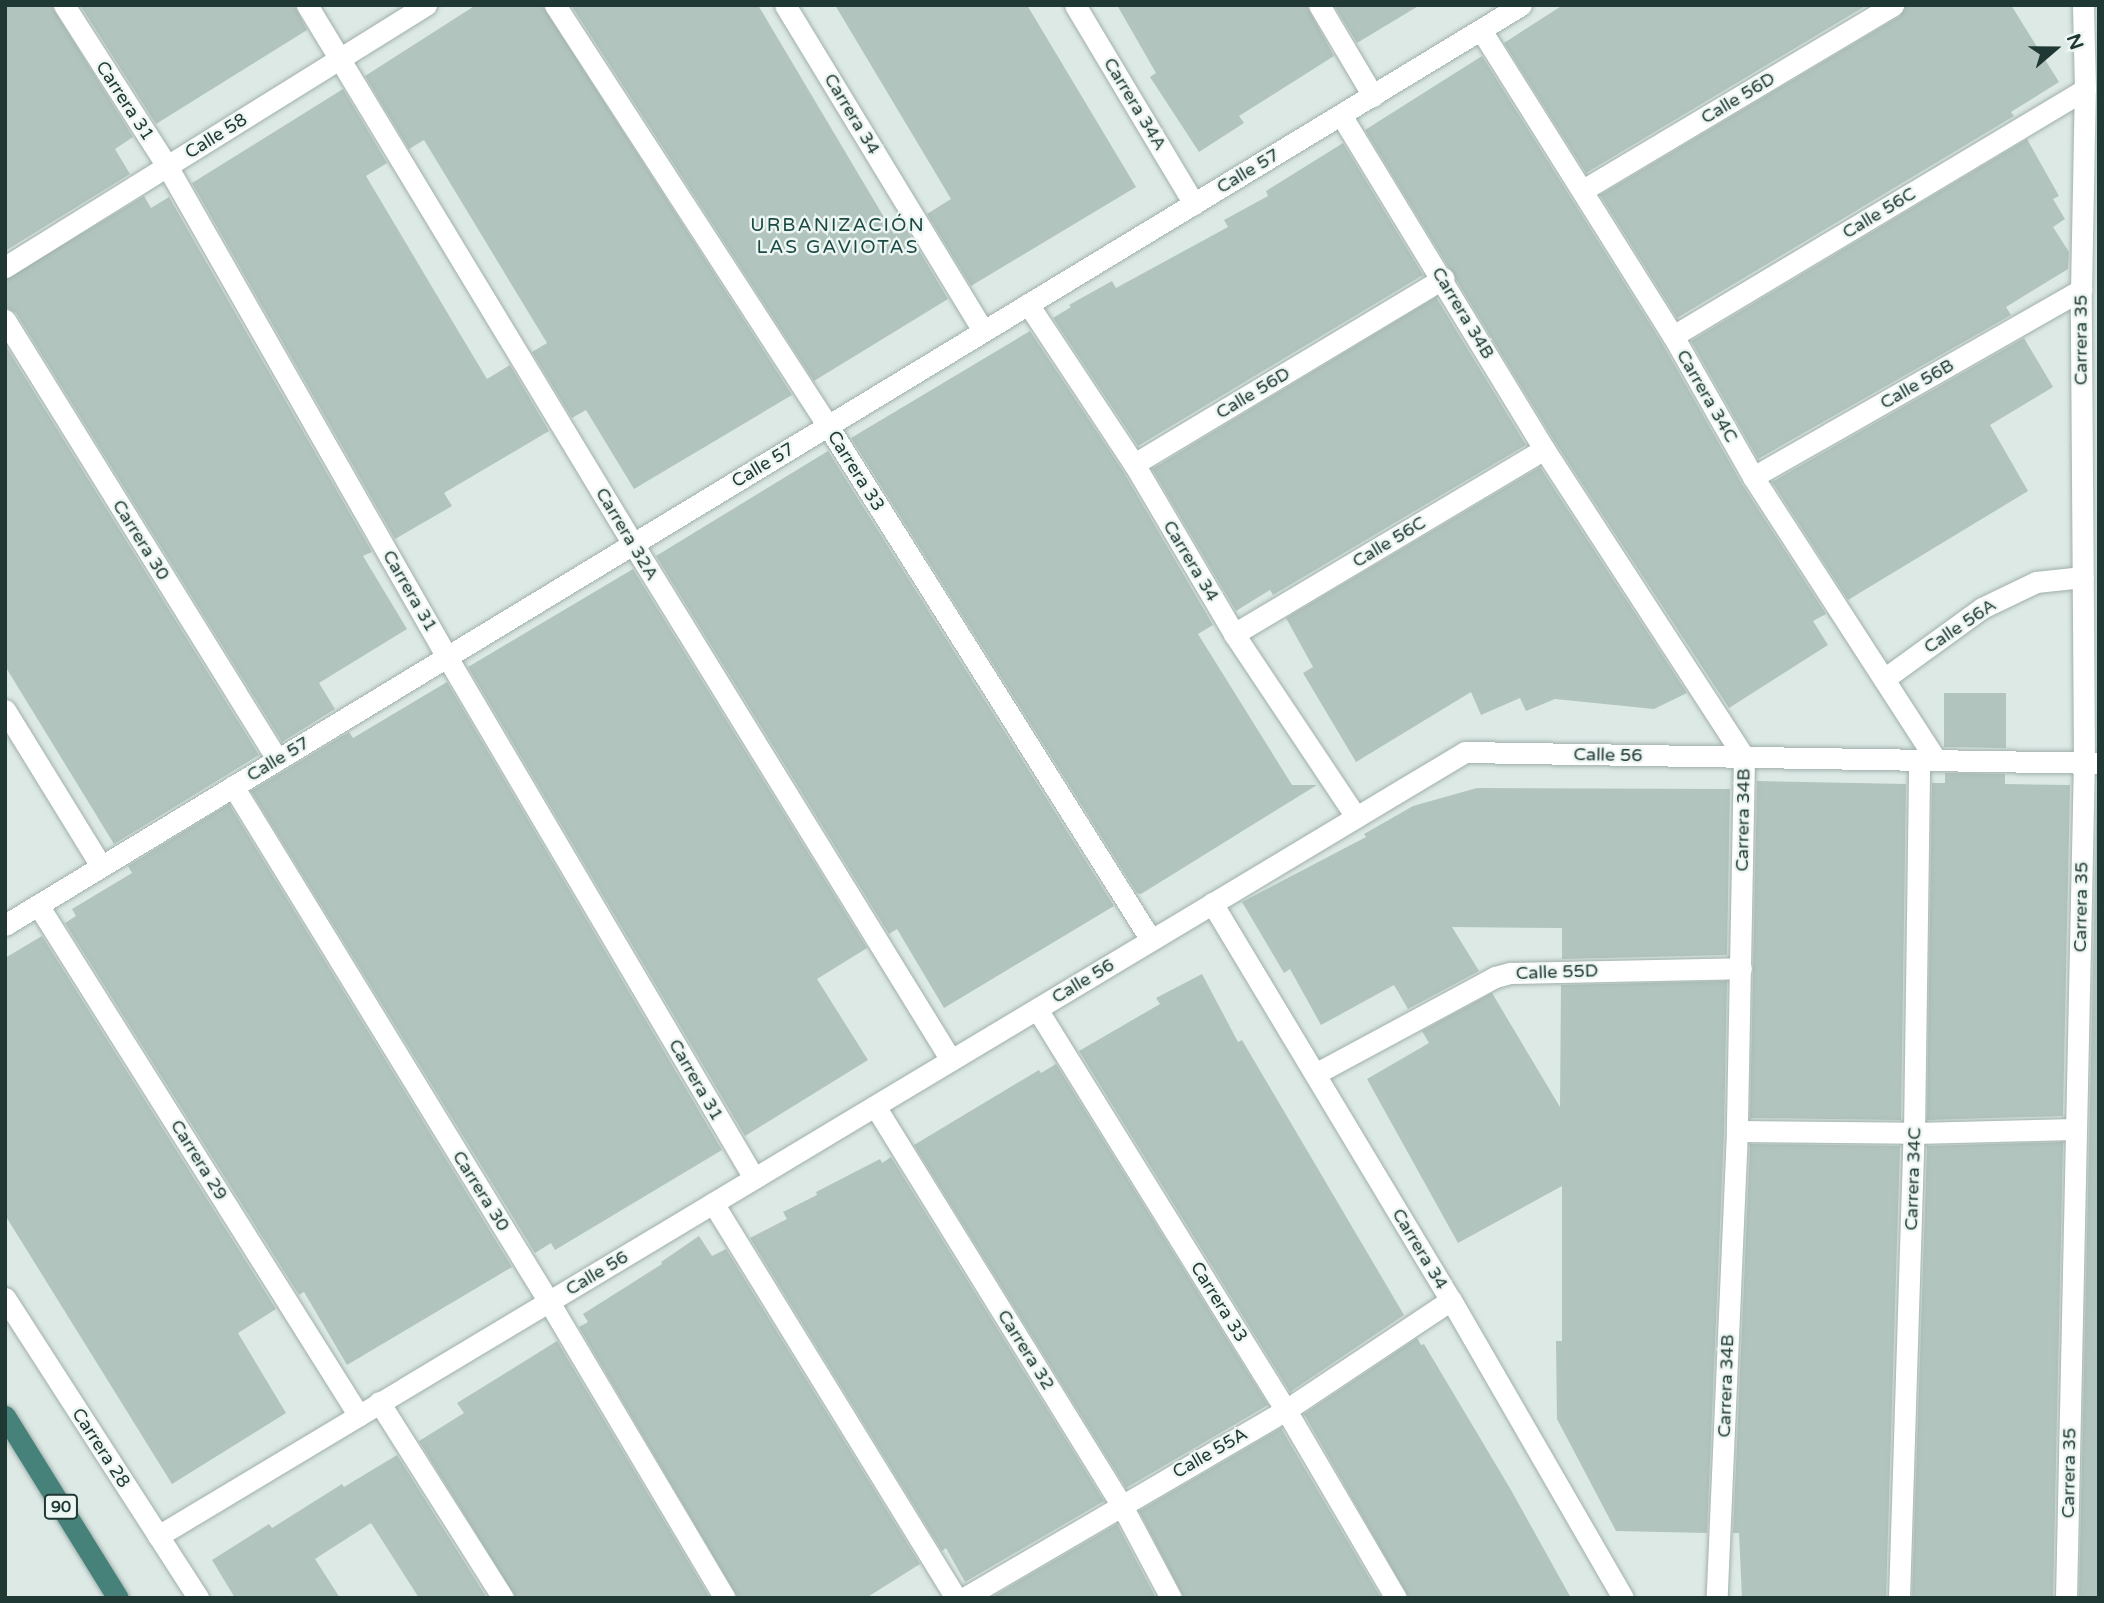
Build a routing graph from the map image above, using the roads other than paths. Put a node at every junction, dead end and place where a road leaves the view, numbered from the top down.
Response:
1 (64, 5) edge
2 (307, 5) edge
3 (426, 5) edge
4 (555, 5) edge
5 (785, 5) edge
6 (1075, 5) edge
7 (1319, 5) edge
8 (1521, 5) edge
9 (1893, 5) edge
10 (2083, 5) edge
11 (1481, 30) junction
12 (340, 58) junction
13 (2085, 89) junction
14 (1373, 96) junction
15 (1341, 115) junction
16 (167, 166) junction
17 (1583, 190) junction
18 (1194, 204) junction
19 (5, 267) edge
20 (1443, 278) junction
21 (2081, 290) junction
22 (1028, 304) junction
23 (5, 320) edge
24 (983, 331) junction
25 (1673, 336) junction
26 (828, 426) junction
27 (1544, 449) junction
28 (1134, 464) junction
29 (1753, 477) junction
30 (633, 544) junction
31 (2082, 578) junction
32 (1234, 634) junction
33 (447, 657) junction
34 (1884, 679) junction
35 (5, 710) edge
36 (1744, 757) junction
37 (277, 760) junction
38 (1927, 760) junction
39 (2091, 763) edge
40 (233, 786) junction
41 (1356, 817) junction
42 (101, 866) junction
43 (1212, 903) junction
44 (38, 905) junction
45 (5, 925) edge
46 (1151, 940) junction
47 (1741, 968) junction
48 (1037, 1009) junction
49 (951, 1060) junction
50 (1315, 1074) junction
51 (875, 1106) junction
52 (2075, 1129) junction
53 (1737, 1131) junction
54 (1914, 1133) junction
55 (754, 1178) junction
56 (713, 1203) junction
57 (5, 1298) edge
58 (1451, 1300) junction
59 (549, 1301) junction
60 (379, 1402) junction
61 (1286, 1410) junction
62 (5, 1416) edge
63 (359, 1416) junction
64 (1121, 1504) junction
65 (158, 1536) junction
66 (118, 1598) edge
67 (198, 1598) edge
68 (503, 1598) edge
69 (725, 1598) edge
70 (956, 1598) edge
71 (964, 1598) edge
72 (1171, 1598) edge
73 (1396, 1598) edge
74 (1623, 1598) edge
75 (1717, 1598) edge
76 (1899, 1598) edge
77 (2066, 1598) edge

1 - 16 street, Carrera 31
2 - 12 street, Carrera 32A
3 - 12 street, Calle 58
4 - 26 street, Carrera 33
5 - 24 street, Carrera 34
6 - 18 street, Carrera 34A
7 - 14 street
8 - 11 street, Calle 57
9 - 17 street, Calle 56D
10 - 13 street, Carrera 35
11 - 14 street, Calle 57
11 - 17 street, Carrera 34C
12 - 16 street, Calle 58
12 - 30 street, Carrera 32A
13 - 21 street, Carrera 35
13 - 25 street, Calle 56C
14 - 15 street, Calle 57
15 - 18 street, Calle 57
15 - 20 street, Carrera 34B
16 - 19 street, Calle 58
16 - 33 street, Carrera 31
17 - 25 street, Carrera 34C
18 - 22 street, Calle 57
20 - 27 street, Carrera 34B
20 - 28 street, Calle 56D
21 - 29 street, Calle 56B
21 - 31 street, Carrera 35
22 - 24 street, Calle 57
22 - 28 street, Carrera 34
23 - 37 street, Carrera 30
24 - 26 street, Calle 57
25 - 29 street, Carrera 34C
26 - 30 street, Calle 57
26 - 46 street, Carrera 33
27 - 32 street, Calle 56C
27 - 36 street, Carrera 34B
28 - 32 street, Carrera 34
29 - 34 street, Carrera 34C
30 - 33 street, Calle 57
30 - 49 street, Carrera 32A
31 - 34 street, Calle 56A
31 - 39 street, Carrera 35
32 - 41 street, Carrera 34
33 - 37 street, Calle 57
33 - 55 street, Carrera 31
34 - 38 street, Carrera 34C
35 - 42 street
36 - 38 street, Calle 56
36 - 41 street, Calle 56
36 - 47 street, Carrera 34B
37 - 40 street, Calle 57
38 - 39 street, Calle 56
38 - 54 street, Carrera 34C
39 - 52 street, Carrera 35
40 - 42 street, Calle 57
40 - 59 street, Carrera 30
41 - 43 street, Calle 56
42 - 44 street, Calle 57
43 - 46 street, Calle 56
43 - 50 street, Carrera 34
44 - 45 street, Calle 57
44 - 63 street, Carrera 29
46 - 48 street, Calle 56
47 - 50 street, Calle 55D
47 - 53 street, Carrera 34B
48 - 49 street, Calle 56
48 - 61 street, Carrera 33
49 - 51 street, Calle 56
50 - 58 street, Carrera 34
51 - 55 street, Calle 56
51 - 64 street, Carrera 32
52 - 54 street
52 - 77 street, Carrera 35
53 - 54 street
53 - 75 street, Carrera 34B
54 - 76 street, Carrera 34C
55 - 56 street, Calle 56
56 - 59 street, Calle 56
56 - 70 street
57 - 65 street, Carrera 28
58 - 61 street, Calle 55A
58 - 74 street, Carrera 34
59 - 60 street, Calle 56
59 - 69 street, Carrera 30
60 - 63 street, Calle 56
60 - 68 street
61 - 64 street, Calle 55A
61 - 73 street, Carrera 33
62 - 66 highway, 90
63 - 65 street, Calle 56
64 - 71 street, Calle 55A
64 - 72 street, Carrera 32
65 - 67 street, Carrera 28

